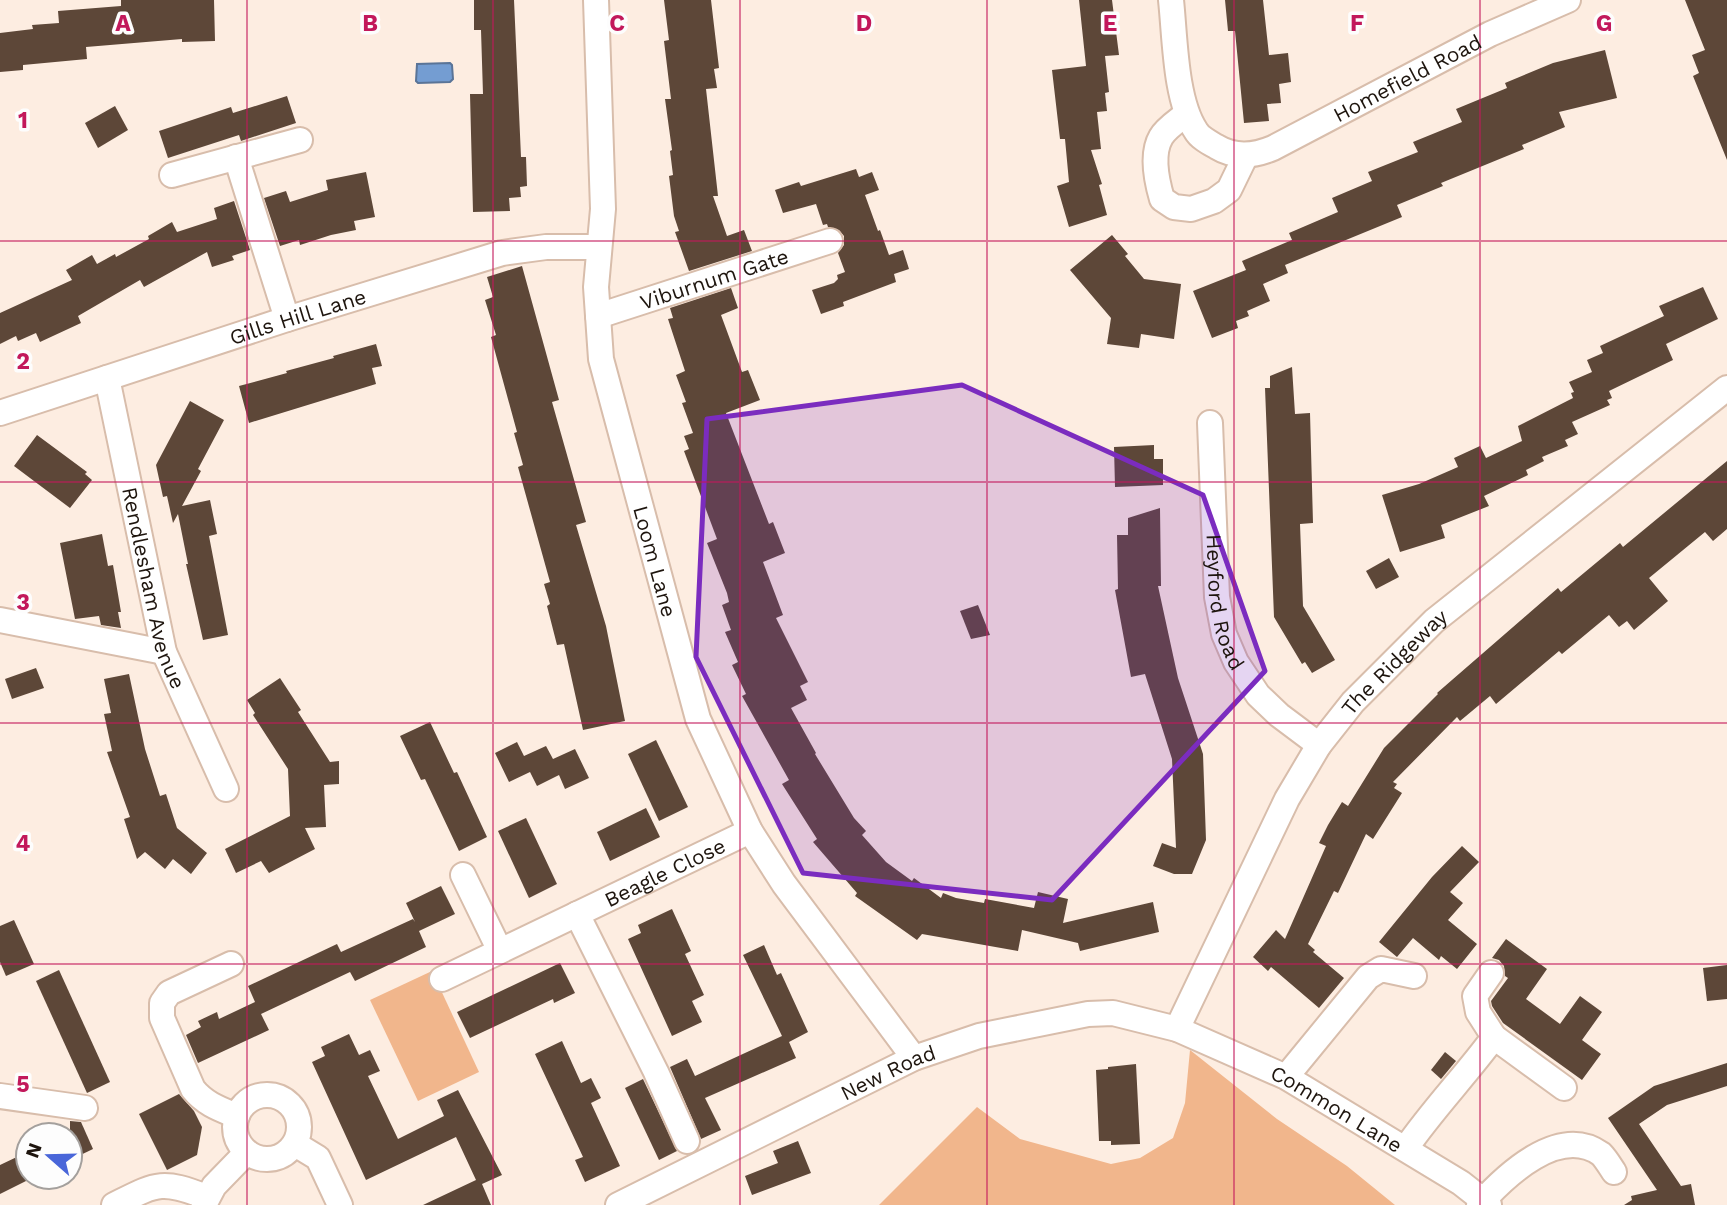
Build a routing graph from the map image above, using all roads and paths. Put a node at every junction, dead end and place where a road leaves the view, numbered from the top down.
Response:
1 (596, 0) edge
2 (1171, 0) edge
3 (1567, 0) edge
4 (1186, 114) junction
5 (300, 140) dead end
6 (1246, 155) junction
7 (236, 157) junction
8 (172, 175) dead end
9 (830, 241) dead end
10 (599, 247) junction
11 (598, 316) junction
12 (287, 319) junction
13 (107, 378) junction
14 (1727, 388) edge
15 (0, 413) edge
16 (1210, 423) dead end
17 (0, 620) edge
18 (164, 652) junction
19 (1320, 746) junction
20 (226, 789) dead end
21 (750, 831) junction
22 (463, 875) dead end
23 (577, 914) junction
24 (499, 949) junction
25 (231, 964) dead end
26 (1491, 973) dead end
27 (1414, 976) dead end
28 (442, 978) dead end
29 (1177, 1029) junction
30 (1494, 1037) junction
31 (914, 1058) junction
32 (1286, 1077) junction
33 (1564, 1088) dead end
34 (0, 1096) edge
35 (85, 1108) dead end
36 (237, 1116) junction
37 (687, 1141) dead end
38 (295, 1144) junction
39 (1406, 1148) junction
40 (247, 1152) junction
41 (1614, 1172) dead end
42 (205, 1201) edge
43 (1484, 1203) edge
44 (114, 1205) edge
45 (340, 1205) edge
46 (618, 1205) edge

1 - 10 street, Loom Lane
2 - 4 street
3 - 6 street, Homefield Road
4 - 6 street
4 - 6 street
5 - 7 street
7 - 8 street
7 - 12 street
9 - 11 street, Viburnum Gate
10 - 11 street, Loom Lane
10 - 12 street, Gills Hill Lane
11 - 21 street, Loom Lane
12 - 13 street, Gills Hill Lane
13 - 15 street, Gills Hill Lane
13 - 18 street, Rendlesham Avenue
14 - 19 street, The Ridgeway
16 - 19 street, Heyford Road
17 - 18 street
18 - 20 street, Rendlesham Avenue
19 - 29 street, The Ridgeway
21 - 23 street, Beagle Close
21 - 31 street, Loom Lane
22 - 24 street
23 - 24 street, Beagle Close
23 - 37 street, Beagle Close
24 - 28 street, Beagle Close
25 - 36 street
26 - 30 street
27 - 32 street
29 - 31 street, New Road
29 - 32 street, Common Lane
30 - 33 street
30 - 39 street
31 - 46 street, New Road
32 - 39 street, Common Lane
34 - 35 street
36 - 38 street
36 - 40 street
38 - 40 street
38 - 45 street
39 - 43 street, Common Lane
40 - 42 street
41 - 43 street
42 - 44 street

